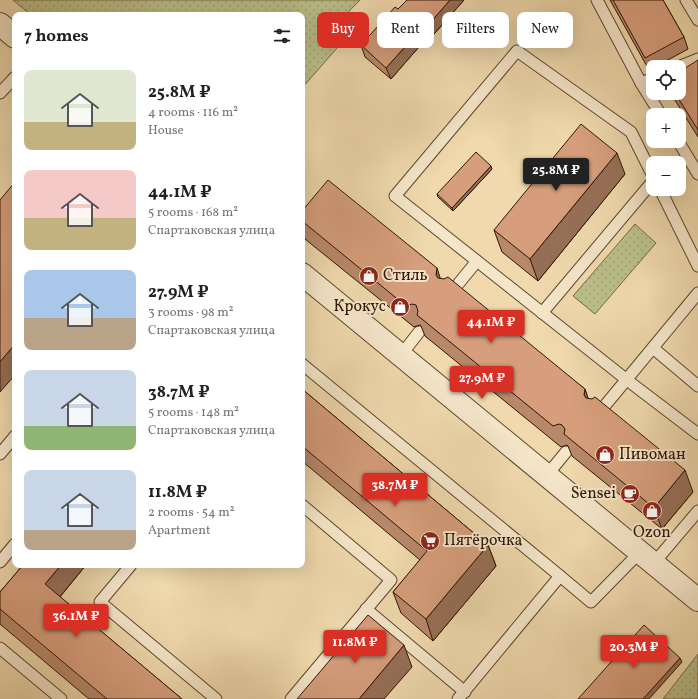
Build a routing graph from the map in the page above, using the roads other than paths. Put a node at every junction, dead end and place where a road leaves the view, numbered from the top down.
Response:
1 (597, 0) edge
2 (686, 0) edge
3 (698, 20) edge
4 (0, 24) edge
5 (12, 34) edge
6 (698, 58) edge
7 (686, 63) edge
8 (12, 80) edge
9 (646, 81) edge
10 (641, 83) junction
11 (0, 93) edge
12 (657, 108) edge
13 (682, 148) edge
14 (646, 162) edge
15 (698, 174) edge
16 (646, 189) edge
17 (663, 196) edge
18 (477, 261) junction
19 (698, 266) edge
20 (305, 276) edge
21 (698, 293) edge
22 (450, 294) edge
23 (542, 313) junction
24 (419, 332) edge
25 (653, 348) junction
26 (401, 355) junction
27 (305, 366) edge
28 (627, 380) junction
29 (698, 386) edge
30 (598, 414) edge
31 (698, 434) edge
32 (12, 440) edge
33 (566, 452) edge
34 (0, 454) edge
35 (547, 475) junction
36 (305, 508) edge
37 (698, 511) edge
38 (12, 548) edge
39 (647, 558) junction
40 (0, 562) edge
41 (128, 568) edge
42 (560, 576) junction
43 (698, 600) edge
44 (366, 609) junction
45 (0, 648) edge
46 (461, 695) edge
47 (61, 699) edge
48 (216, 699) edge
49 (291, 699) edge

1 - 10 lane
2 - 3 lane
4 - 5 street
6 - 7 lane
8 - 11 lane
9 - 10 lane
10 - 12 lane
13 - 15 lane
14 - 18 lane
16 - 23 lane
17 - 19 lane
18 - 22 lane
18 - 23 lane
20 - 26 street
21 - 25 lane
23 - 28 lane
24 - 26 lane
25 - 28 lane
25 - 29 lane
26 - 35 street
27 - 42 lane
28 - 30 lane
28 - 31 lane
32 - 34 lane
33 - 35 lane
35 - 39 street
36 - 44 lane
37 - 39 lane
38 - 40 lane
39 - 42 lane
39 - 43 street
41 - 48 lane
42 - 46 lane
44 - 46 lane
44 - 49 lane
45 - 47 lane

